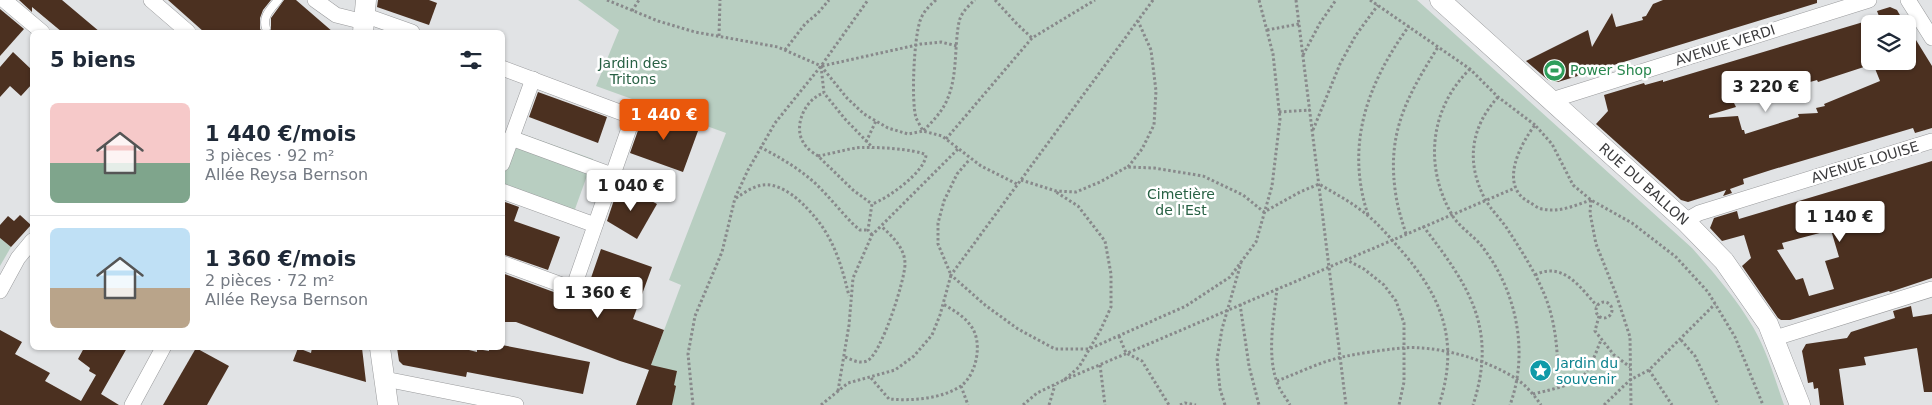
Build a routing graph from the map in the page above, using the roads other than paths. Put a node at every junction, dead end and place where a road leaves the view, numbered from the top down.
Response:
1 (4, 0) edge
2 (151, 0) edge
3 (278, 0) edge
4 (316, 0) edge
5 (1440, 0) edge
6 (1869, 0) edge
7 (1908, 0) edge
8 (364, 17) edge
9 (266, 28) dead end
10 (40, 30) edge
11 (186, 30) edge
12 (406, 30) edge
13 (1932, 38) edge
14 (505, 69) edge
15 (533, 79) junction
16 (1552, 100) junction
17 (512, 138) junction
18 (1932, 142) edge
19 (505, 156) edge
20 (612, 175) junction
21 (505, 193) edge
22 (1685, 221) junction
23 (595, 225) junction
24 (30, 243) edge
25 (505, 264) edge
26 (1932, 290) edge
27 (0, 291) edge
28 (1774, 338) junction
29 (162, 350) edge
30 (380, 350) edge
31 (385, 379) junction
32 (132, 405) edge
33 (388, 405) edge
34 (516, 405) edge
35 (1800, 405) edge

1 - 10 street
2 - 11 street
3 - 9 lane
4 - 8 street
5 - 16 street, RUE DU BALLON
6 - 16 street, AVENUE VERDI
7 - 13 street
8 - 12 street
14 - 15 street
15 - 17 street
15 - 20 street
16 - 22 street, RUE DU BALLON
17 - 19 street
17 - 20 street
18 - 22 street, AVENUE LOUISE
20 - 23 street
21 - 23 street
22 - 28 street, RUE DU BALLON
23 - 25 street
24 - 27 street
26 - 28 street
28 - 35 street, RUE DU BALLON
29 - 32 street
30 - 31 street
31 - 33 street
31 - 34 street

